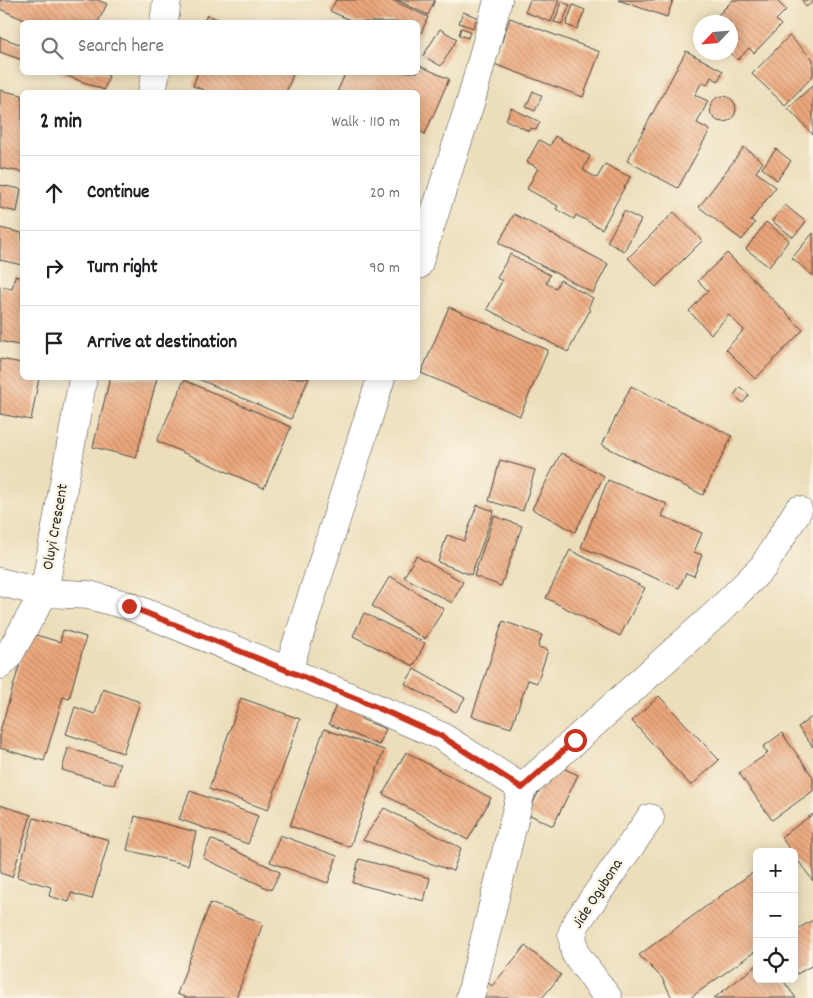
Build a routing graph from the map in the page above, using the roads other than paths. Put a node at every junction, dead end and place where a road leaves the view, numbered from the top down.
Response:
1 (167, 0) edge
2 (498, 0) edge
3 (164, 20) edge
4 (155, 75) edge
5 (152, 90) edge
6 (420, 259) edge
7 (83, 380) edge
8 (381, 380) edge
9 (798, 510) dead end
10 (0, 582) edge
11 (44, 593) junction
12 (0, 664) edge
13 (288, 671) junction
14 (522, 788) junction
15 (650, 818) dead end
16 (470, 998) edge
17 (608, 998) edge

1 - 3 street
2 - 6 street
4 - 5 street
7 - 11 street, Oluyi Crescent
8 - 13 street
9 - 14 street
10 - 11 street
11 - 12 street, Oluyi Crescent
11 - 13 street
13 - 14 street
14 - 16 street
15 - 17 street, Jide Ogubona

